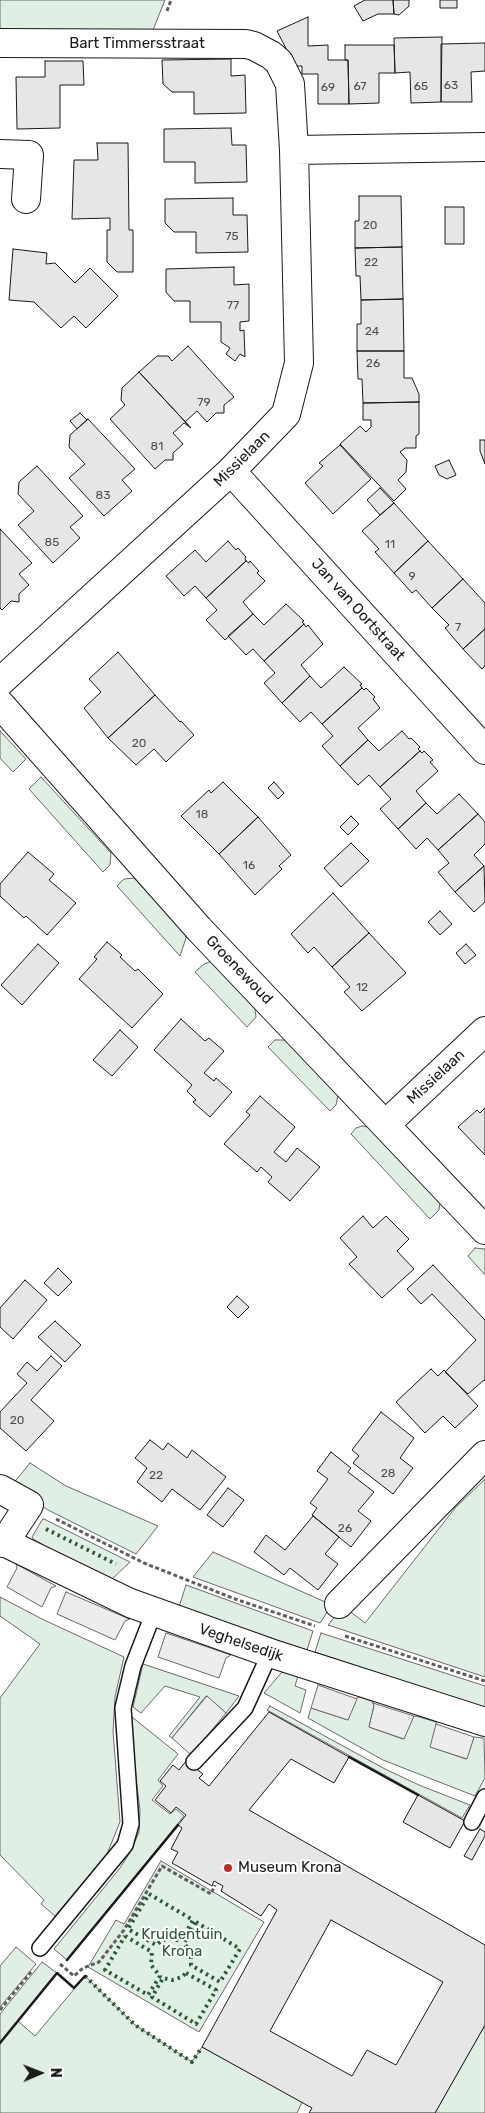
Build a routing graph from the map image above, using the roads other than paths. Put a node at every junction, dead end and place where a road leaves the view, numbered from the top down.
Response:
1 (0, 43) edge
2 (271, 55) joint
3 (485, 147) edge
4 (294, 150) junction
5 (0, 154) edge
6 (26, 199) dead end
7 (231, 471) junction
8 (0, 682) edge
9 (0, 704) edge
10 (485, 750) edge
11 (485, 1031) edge
12 (386, 1124) junction
13 (485, 1230) edge
14 (485, 1455) edge
15 (0, 1489) edge
16 (2, 1541) edge
17 (339, 1604) road end
18 (154, 1612) junction
19 (270, 1653) junction
20 (485, 1722) edge
21 (194, 1762) dead end
22 (485, 1797) edge
23 (472, 1822) dead end
24 (40, 1948) road end

1 - 2 street, Bart Timmersstraat
2 - 4 street, Missielaan
3 - 4 street
4 - 7 street, Missielaan
5 - 6 street
7 - 8 street, Missielaan
7 - 10 street, Jan van Oortstraat
9 - 12 street, Groenewoud
11 - 12 street, Missielaan
12 - 13 street, Groenewoud
14 - 17 street
15 - 16 street, Veghelsedijk
16 - 18 street, Veghelsedijk
18 - 19 street, Veghelsedijk
18 - 24 lane
19 - 20 street, Veghelsedijk
19 - 21 lane
22 - 23 lane

